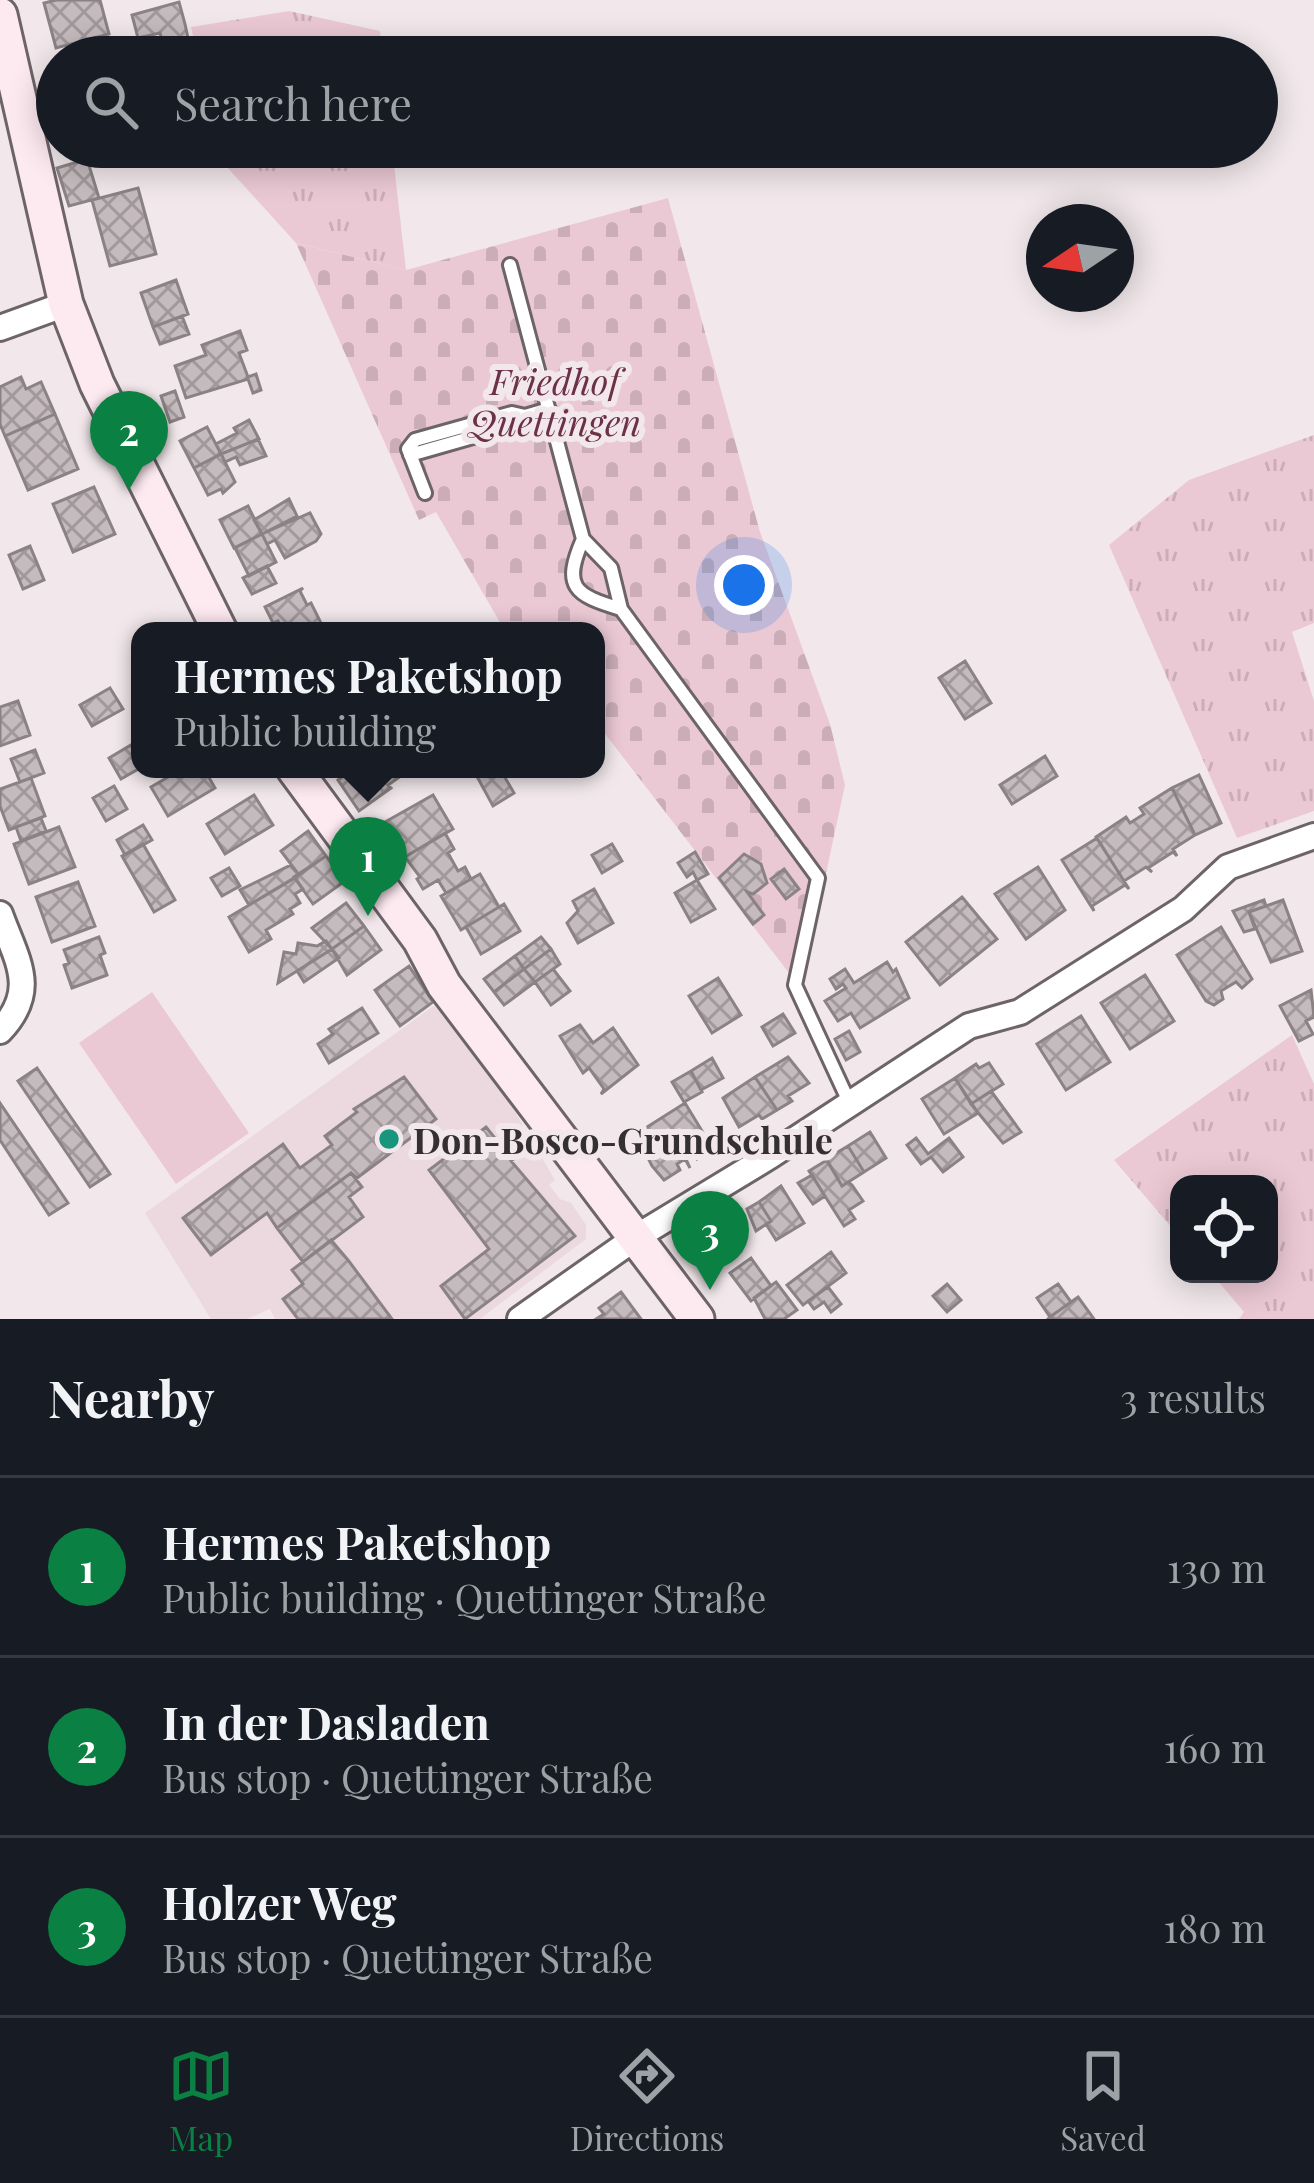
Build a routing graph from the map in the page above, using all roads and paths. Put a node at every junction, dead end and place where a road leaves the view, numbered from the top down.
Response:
1 (0, 15) edge
2 (510, 265) dead end
3 (66, 304) junction
4 (0, 328) edge
5 (549, 409) junction
6 (425, 493) dead end
7 (583, 538) junction
8 (621, 609) junction
9 (216, 622) edge
10 (301, 778) edge
11 (1314, 836) edge
12 (0, 914) edge
13 (0, 1031) edge
14 (850, 1105) junction
15 (638, 1236) junction
16 (520, 1319) edge
17 (697, 1319) edge

1 - 3 street
2 - 5 lane
3 - 4 street
3 - 9 street
5 - 6 lane
5 - 7 lane
7 - 8 lane
7 - 8 lane
8 - 14 lane
10 - 15 street
11 - 14 street
12 - 13 street
14 - 15 street
15 - 16 street
15 - 17 street

